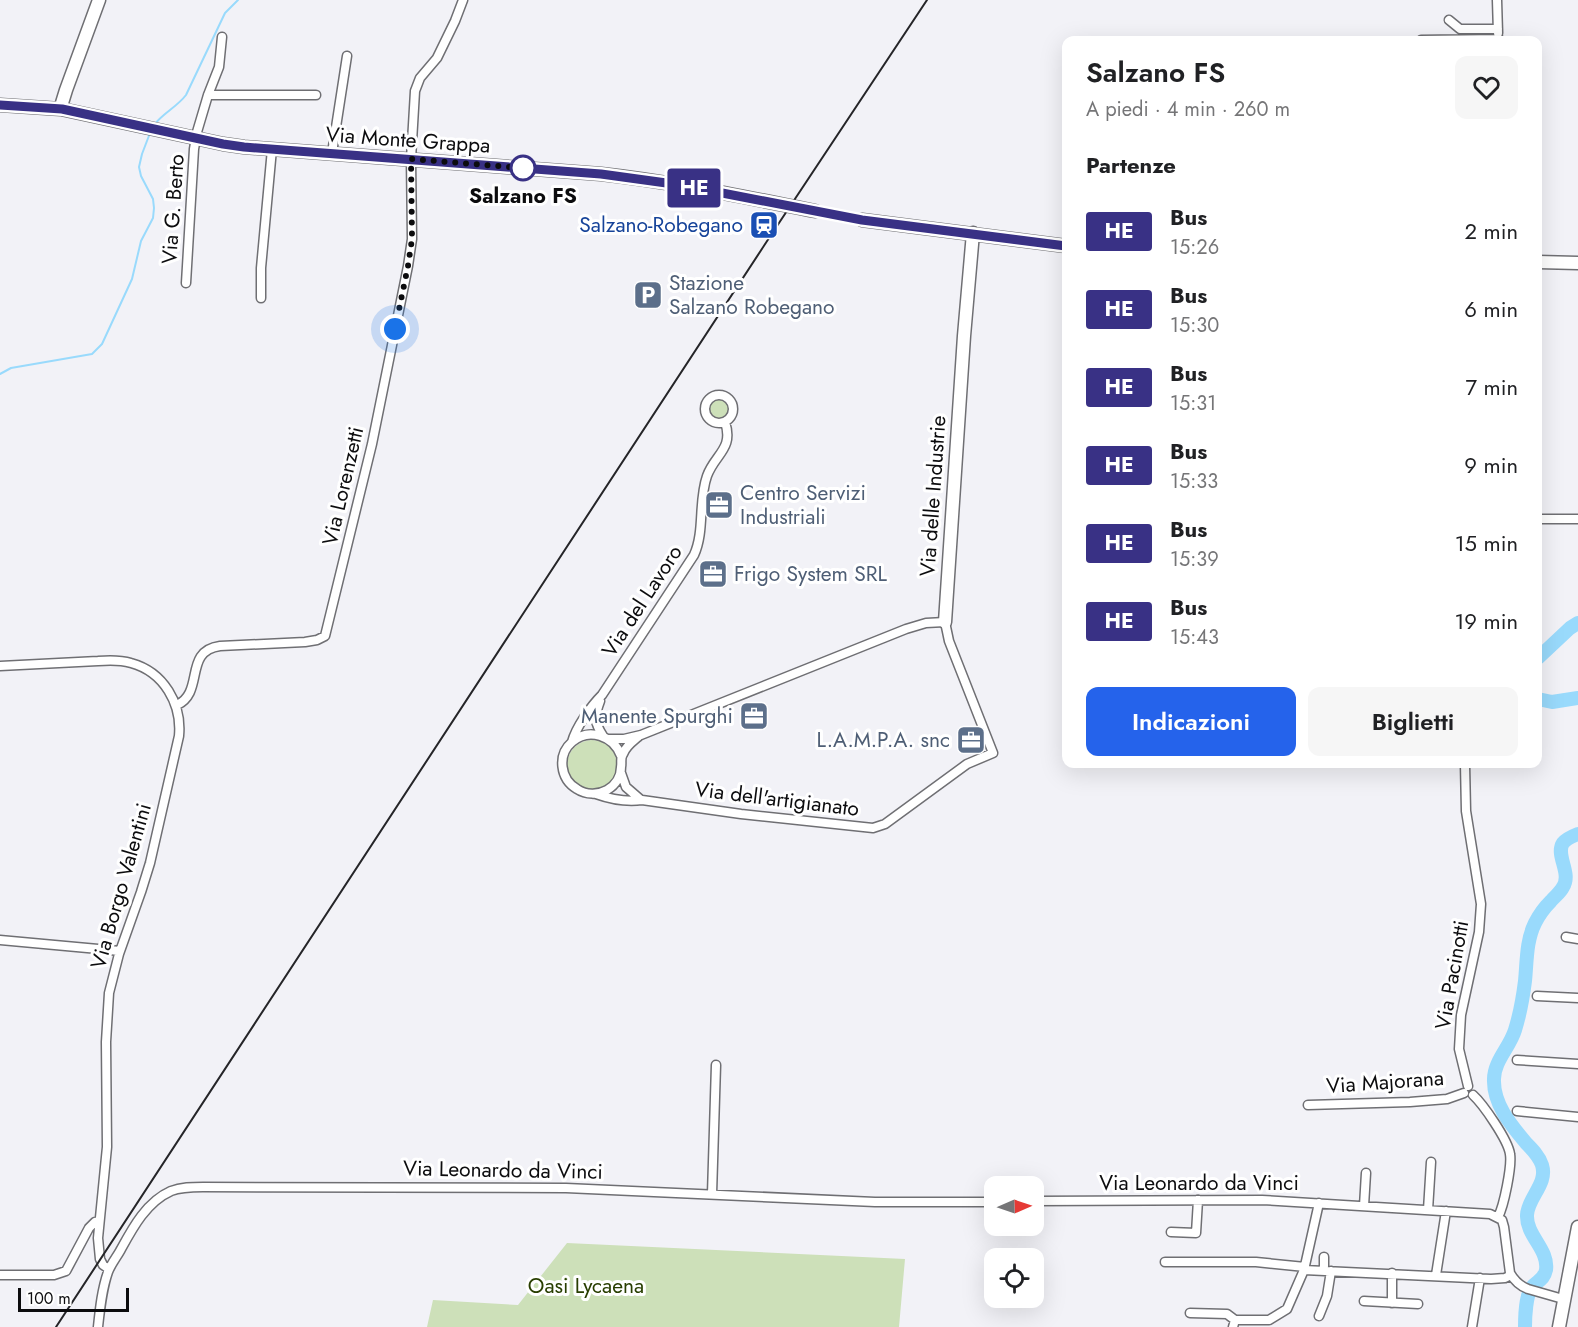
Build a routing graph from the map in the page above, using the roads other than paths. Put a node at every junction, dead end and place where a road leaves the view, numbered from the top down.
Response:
1 (99, 0) edge
2 (463, 0) edge
3 (1497, 0) edge
4 (1449, 20) dead end
5 (1498, 29) junction
6 (1499, 36) edge
7 (222, 37) dead end
8 (347, 56) dead end
9 (208, 95) junction
10 (316, 95) dead end
11 (0, 105) edge
12 (62, 109) junction
13 (196, 138) junction
14 (272, 149) junction
15 (332, 153) junction
16 (411, 159) junction
17 (814, 211) tunnel mouth
18 (862, 220) tunnel mouth
19 (973, 233) junction
20 (1062, 245) edge
21 (1542, 262) edge
22 (1578, 263) edge
23 (186, 283) dead end
24 (261, 298) dead end
25 (725, 422) dead end
26 (1542, 519) edge
27 (1578, 519) edge
28 (945, 622) junction
29 (0, 666) edge
30 (602, 695) junction
31 (177, 705) junction
32 (640, 735) junction
33 (606, 738) junction
34 (572, 742) junction
35 (993, 753) joint
36 (621, 756) junction
37 (1465, 768) edge
38 (620, 772) junction
39 (596, 794) junction
40 (642, 800) junction
41 (1566, 937) dead end
42 (1578, 939) edge
43 (0, 940) edge
44 (120, 951) junction
45 (1537, 996) dead end
46 (1578, 998) edge
47 (1517, 1060) dead end
48 (1578, 1064) edge
49 (716, 1065) dead end
50 (1468, 1091) junction
51 (1308, 1105) dead end
52 (1517, 1111) dead end
53 (1578, 1117) edge
54 (1431, 1162) dead end
55 (1366, 1173) dead end
56 (712, 1194) junction
57 (1198, 1200) junction
58 (1044, 1201) edge
59 (984, 1202) edge
60 (1319, 1203) junction
61 (1364, 1206) junction
62 (1428, 1210) junction
63 (1446, 1211) junction
64 (1498, 1217) junction
65 (99, 1221) junction
66 (1578, 1227) edge
67 (1171, 1232) dead end
68 (1576, 1249) edge
69 (1324, 1257) dead end
70 (1165, 1262) dead end
71 (1305, 1268) junction
72 (109, 1269) junction
73 (1327, 1271) junction
74 (1392, 1273) junction
75 (0, 1275) edge
76 (1436, 1275) junction
77 (1511, 1275) junction
78 (1480, 1278) junction
79 (1563, 1299) junction
80 (1364, 1301) dead end
81 (1392, 1303) junction
82 (1418, 1304) dead end
83 (1190, 1313) dead end
84 (1319, 1316) dead end
85 (1234, 1324) edge
86 (98, 1327) edge
87 (1472, 1327) edge
88 (1559, 1327) edge

1 - 12 street
2 - 16 street
3 - 5 street
4 - 5 street
5 - 6 street
7 - 9 street, Via G. Berto
8 - 15 street
9 - 10 street
9 - 13 street, Via G. Berto
11 - 12 street, Via Monte Grappa
12 - 13 street, Via Monte Grappa
13 - 14 street, Via Monte Grappa
13 - 23 street, Via G. Berto
14 - 15 street, Via Monte Grappa
14 - 24 street
15 - 16 street, Via Monte Grappa
16 - 17 street, Via Monte Grappa
16 - 31 street, Via Lorenzetti
18 - 19 street
19 - 20 street
19 - 28 street, Via delle Industrie
21 - 22 street
25 - 30 street, Via del Lavoro
26 - 27 street
28 - 32 street
28 - 35 street, Via delle Industrie
29 - 31 street
30 - 33 street, Via del Lavoro
30 - 34 street, Via del Lavoro
31 - 44 street, Via Borgo Valentini
32 - 33 street
32 - 36 street
33 - 34 street
33 - 36 street
34 - 39 street, Via dell'artigianato
35 - 40 street, Via dell'artigianato
36 - 38 street
37 - 50 street, Via Pacinotti
38 - 39 street
38 - 40 street
39 - 40 street, Via dell'artigianato
41 - 42 street
43 - 44 street
44 - 65 street, Via Borgo Valentini
45 - 46 street
47 - 48 street
49 - 56 street
50 - 51 street, Via Majorana
50 - 64 street, Via Pacinotti
52 - 53 street
54 - 62 street
55 - 61 street
56 - 59 street, Via Leonardo da Vinci
56 - 72 street, Via Leonardo da Vinci
57 - 58 street, Via Leonardo da Vinci
57 - 60 street, Via Leonardo da Vinci
57 - 67 street
60 - 61 street, Via Leonardo da Vinci
60 - 71 street
61 - 62 street, Via Leonardo da Vinci
62 - 63 street, Via Leonardo da Vinci
63 - 64 street, Via Leonardo da Vinci
63 - 76 street
64 - 77 street
65 - 72 street, Via Borgo Valentini
65 - 75 street
66 - 68 street
68 - 79 street
69 - 73 street
70 - 71 street
71 - 73 street
71 - 85 street
72 - 86 street, Via Leonardo da Vinci
73 - 74 street
73 - 84 street
74 - 76 street
74 - 81 street
76 - 78 street
77 - 78 street
77 - 79 street
78 - 87 street
79 - 88 street
80 - 81 street
81 - 82 street
83 - 85 street

